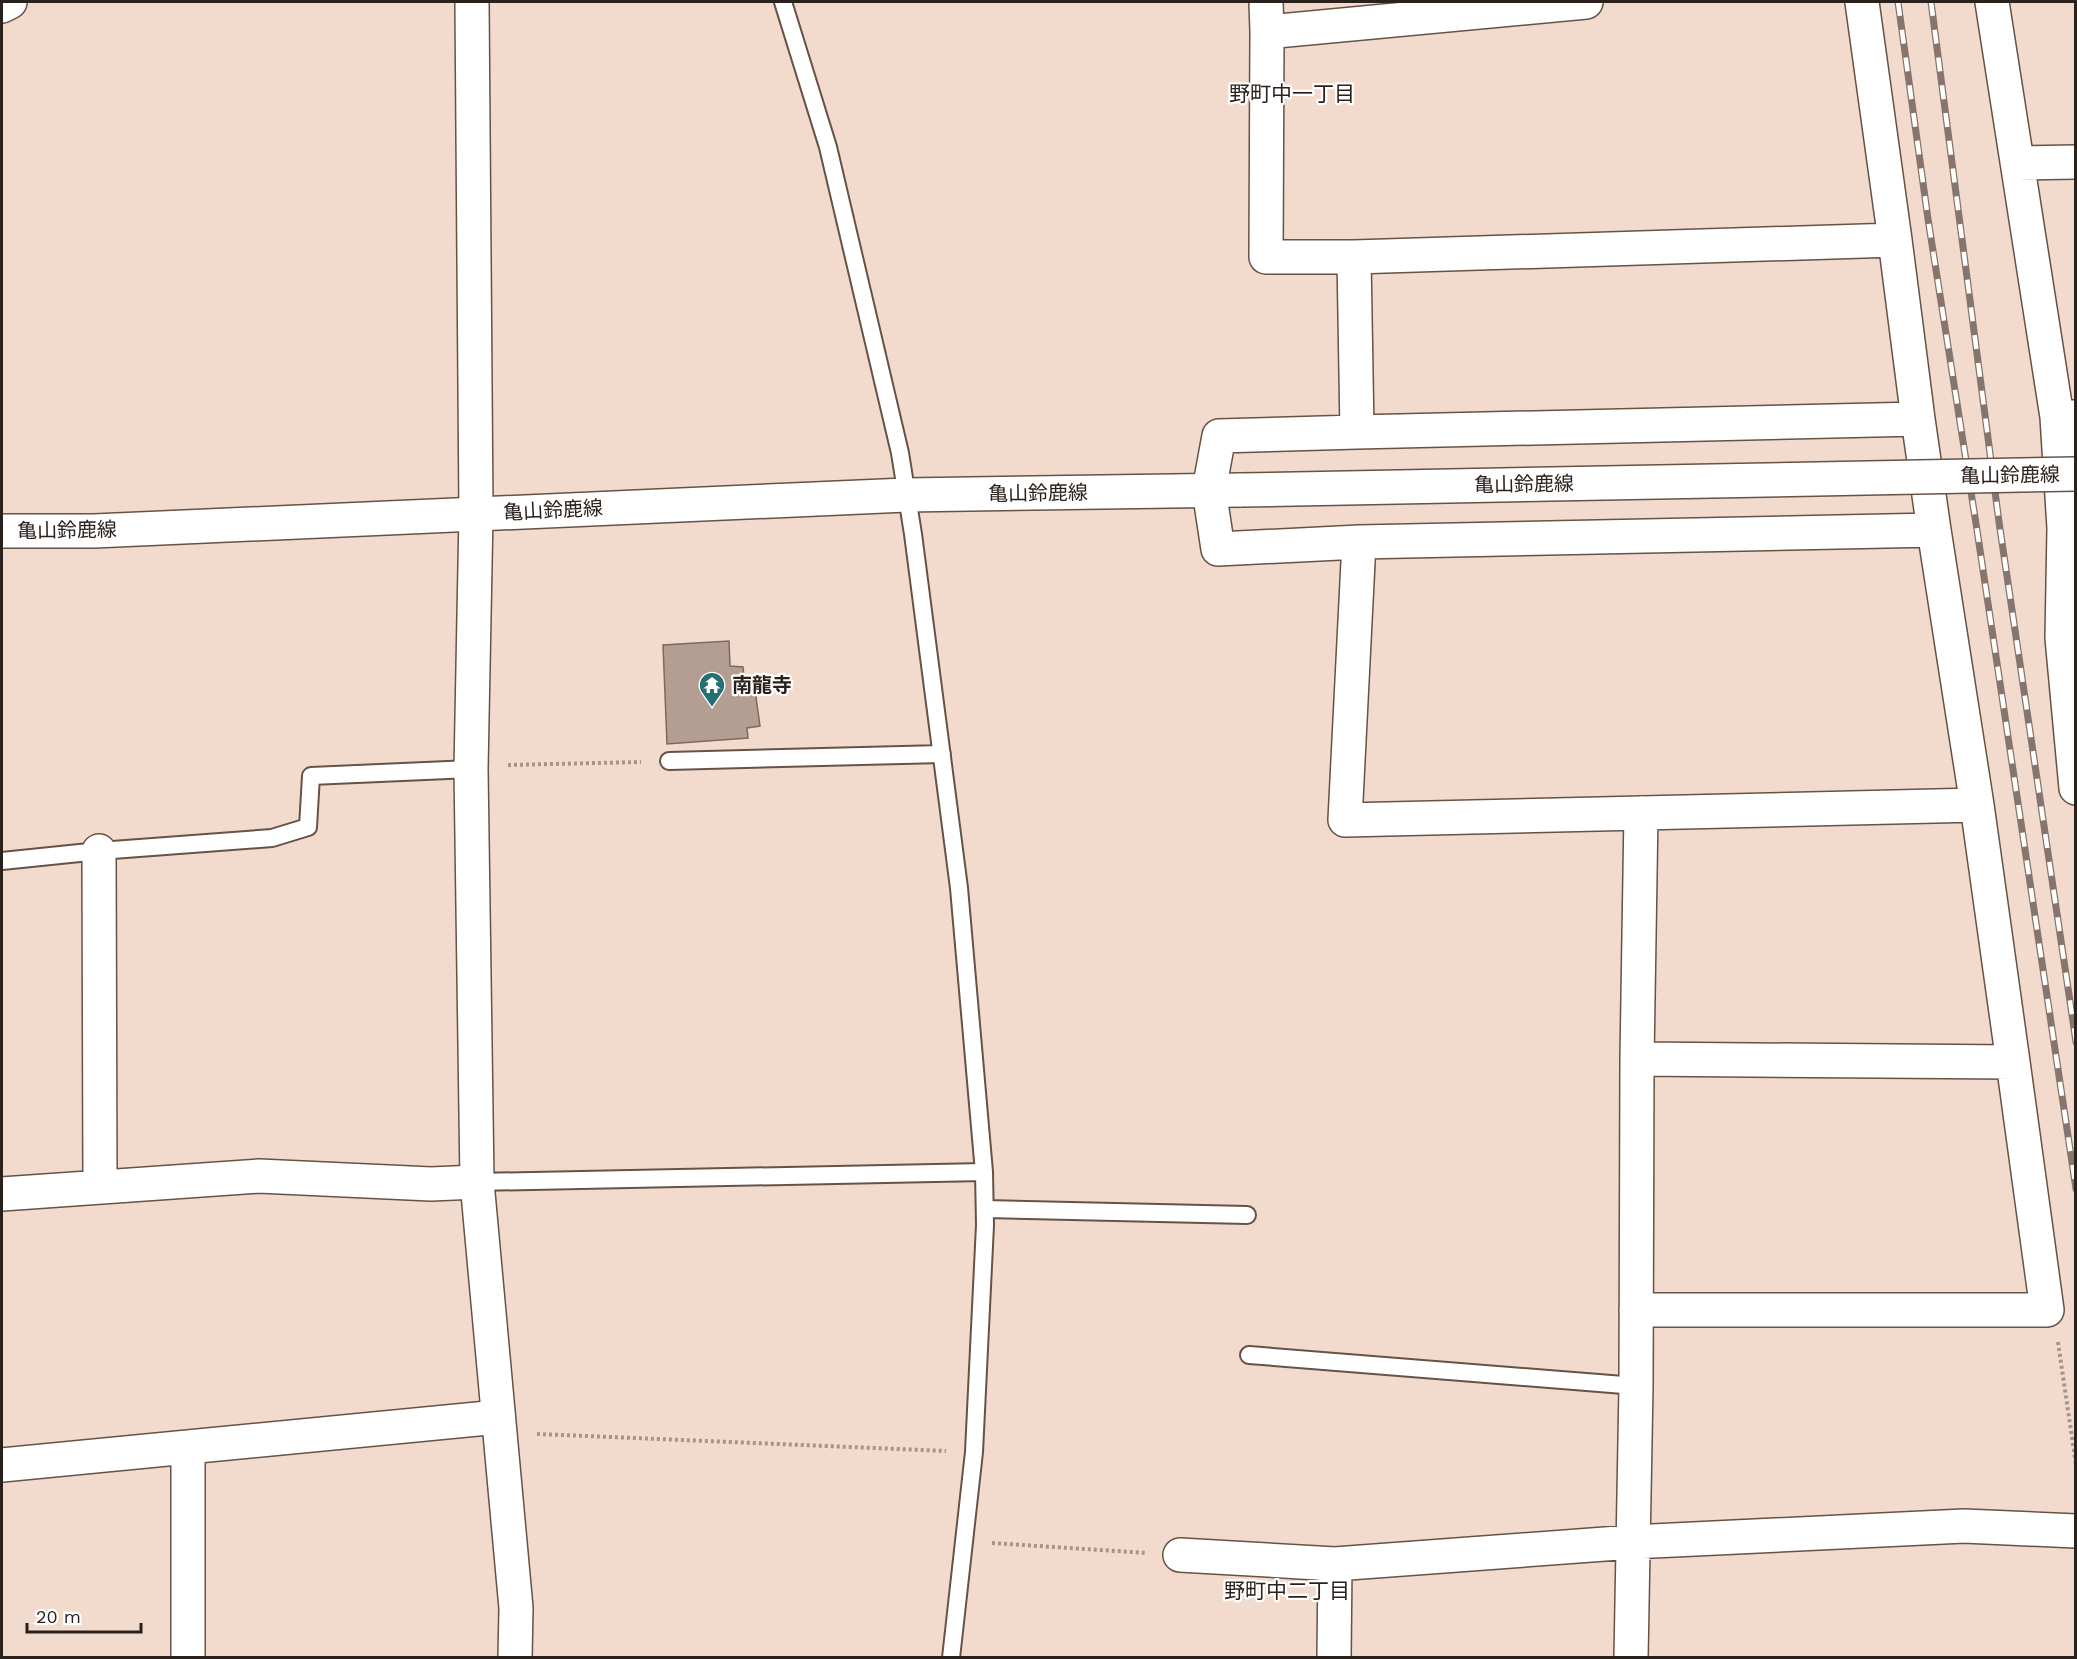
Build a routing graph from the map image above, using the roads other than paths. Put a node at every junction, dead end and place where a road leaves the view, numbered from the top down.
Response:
1 (10, 2) edge
2 (472, 2) edge
3 (783, 2) edge
4 (1586, 2) edge
5 (1862, 2) edge
6 (1992, 2) edge
7 (2, 6) edge
8 (1267, 17) edge
9 (2076, 162) edge
10 (2018, 164) junction
11 (1895, 240) junction
12 (1354, 257) junction
13 (2066, 417) edge
14 (1918, 419) junction
15 (1357, 432) junction
16 (2076, 474) edge
17 (1209, 490) junction
18 (906, 495) junction
19 (476, 514) junction
20 (2070, 528) edge
21 (1934, 530) junction
22 (2, 531) edge
23 (1359, 542) junction
24 (942, 754) junction
25 (669, 761) road end
26 (471, 768) junction
27 (2076, 787) edge
28 (1977, 805) junction
29 (1641, 813) junction
30 (99, 851) junction
31 (2, 861) edge
32 (1638, 1059) junction
33 (2013, 1062) junction
34 (984, 1172) junction
35 (477, 1182) junction
36 (100, 1186) junction
37 (2, 1194) edge
38 (985, 1209) junction
39 (1247, 1215) dead end
40 (1636, 1310) junction
41 (1250, 1355) dead end
42 (1636, 1386) junction
43 (499, 1425) junction
44 (188, 1447) junction
45 (2, 1465) edge
46 (2076, 1531) edge
47 (1632, 1542) junction
48 (1180, 1555) road end
49 (1335, 1564) junction
50 (188, 1658) edge
51 (515, 1658) edge
52 (951, 1658) edge
53 (1334, 1658) edge
54 (1631, 1658) edge

1 - 7 street
2 - 19 street
3 - 18 lane
4 - 8 street
5 - 11 street
6 - 10 street
8 - 12 street
9 - 10 street
10 - 13 street
11 - 12 street
11 - 14 street
12 - 15 street
13 - 20 street
14 - 15 street
14 - 21 street
15 - 17 street
16 - 17 street, 亀山鈴鹿線, bridge
17 - 18 street, 亀山鈴鹿線
17 - 23 street
18 - 19 street, 亀山鈴鹿線
18 - 24 lane
19 - 22 street, 亀山鈴鹿線
19 - 26 street
20 - 27 street
21 - 23 street
21 - 28 street
23 - 29 street
24 - 25 lane
24 - 34 lane
26 - 30 lane
26 - 35 street
28 - 29 street
28 - 33 street
29 - 32 street
30 - 31 lane
30 - 36 street
32 - 33 street
32 - 40 street
33 - 40 street
34 - 35 lane
34 - 38 lane
35 - 36 street
35 - 43 street
36 - 37 street
38 - 39 lane
38 - 52 lane
40 - 42 street
41 - 42 lane
42 - 47 street
43 - 44 street
43 - 51 street
44 - 45 street
44 - 50 street
46 - 47 street
47 - 49 street
47 - 54 street
48 - 49 street
49 - 53 street

